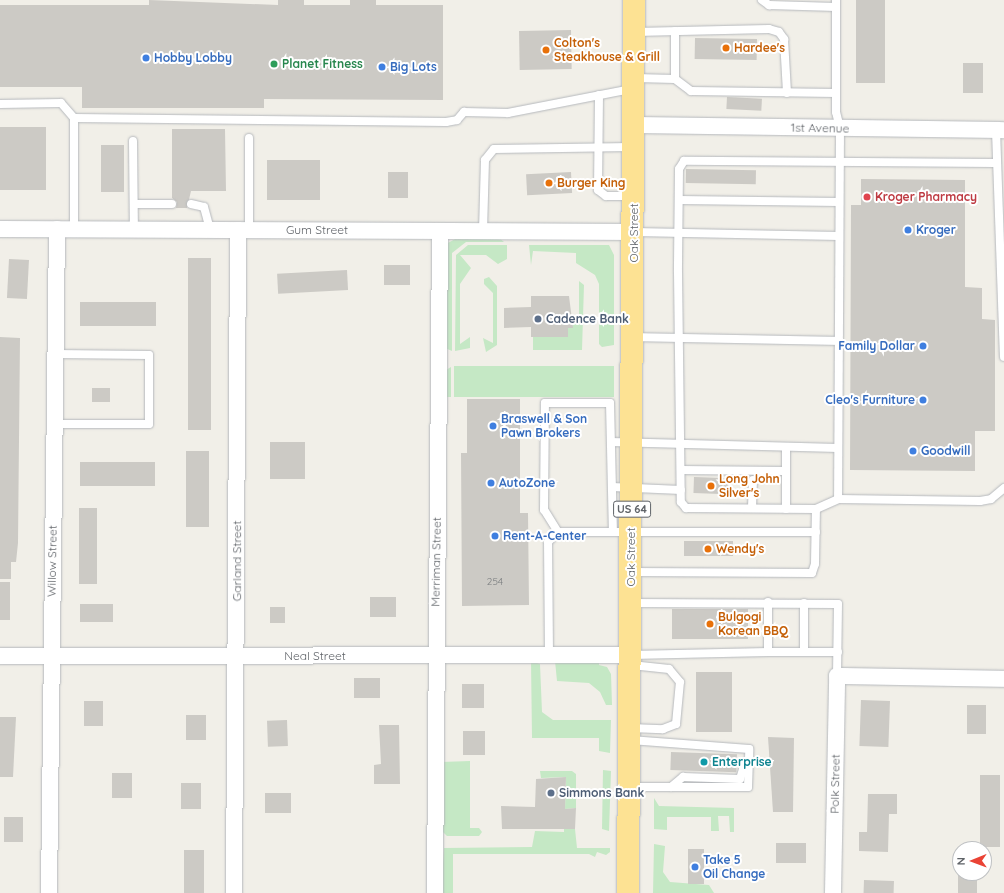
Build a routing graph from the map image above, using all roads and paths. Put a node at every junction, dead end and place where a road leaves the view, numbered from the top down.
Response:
1 (634, 0) edge
2 (762, 0) edge
3 (836, 3) edge
4 (675, 31) junction
5 (634, 32) junction
6 (675, 79) junction
7 (635, 83) junction
8 (787, 93) junction
9 (836, 93) junction
10 (599, 95) junction
11 (0, 104) edge
12 (74, 118) junction
13 (635, 125) junction
14 (840, 128) junction
15 (1000, 130) edge
16 (249, 138) dead end
17 (133, 141) dead end
18 (635, 146) junction
19 (599, 147) junction
20 (839, 162) junction
21 (996, 163) junction
22 (634, 196) junction
23 (679, 200) junction
24 (839, 202) junction
25 (134, 204) junction
26 (172, 204) dead end
27 (191, 204) dead end
28 (0, 229) edge
29 (58, 229) junction
30 (74, 229) junction
31 (134, 230) junction
32 (210, 230) junction
33 (244, 230) junction
34 (440, 231) junction
35 (483, 231) junction
36 (634, 232) junction
37 (678, 234) junction
38 (839, 236) junction
39 (634, 338) junction
40 (680, 338) junction
41 (838, 341) junction
42 (56, 354) junction
43 (1004, 357) edge
44 (610, 408) junction
45 (632, 409) junction
46 (54, 424) junction
47 (622, 442) junction
48 (681, 444) junction
49 (786, 447) junction
50 (838, 448) junction
51 (681, 470) junction
52 (786, 471) junction
53 (753, 480) dead end
54 (622, 487) junction
55 (1004, 488) edge
56 (681, 490) junction
57 (838, 499) junction
58 (752, 508) junction
59 (786, 509) junction
60 (816, 509) junction
61 (622, 531) junction
62 (558, 532) junction
63 (816, 532) junction
64 (631, 572) junction
65 (768, 602) junction
66 (631, 603) junction
67 (804, 603) junction
68 (768, 652) junction
69 (804, 652) junction
70 (838, 652) junction
71 (549, 655) junction
72 (0, 656) edge
73 (50, 656) junction
74 (237, 656) junction
75 (435, 656) junction
76 (630, 660) junction
77 (837, 676) junction
78 (1004, 679) edge
79 (630, 734) junction
80 (629, 787) junction
81 (49, 893) edge
82 (234, 893) edge
83 (435, 893) edge
84 (628, 893) edge
85 (834, 893) edge

1 - 5 highway, US 64
2 - 3 lane
3 - 9 lane
4 - 5 lane
4 - 6 lane
4 - 8 lane
5 - 7 highway, US 64
6 - 7 lane
6 - 8 lane
7 - 10 lane
7 - 13 highway, US 64
8 - 9 lane
9 - 14 lane
10 - 12 lane
10 - 19 lane
11 - 12 lane
12 - 30 lane
13 - 14 street, 1st Avenue
13 - 18 highway, Oak Street / US 64
14 - 15 street, 1st Avenue
14 - 20 lane
15 - 21 lane
16 - 33 lane
17 - 25 lane
18 - 19 lane
18 - 22 highway, Oak Street / US 64
19 - 22 lane
19 - 35 lane
20 - 21 lane
20 - 23 lane
20 - 24 lane
21 - 43 lane
22 - 36 highway, Oak Street / US 64
23 - 24 lane
23 - 37 lane
24 - 38 lane
25 - 26 lane
25 - 31 lane
27 - 32 lane
28 - 29 street, Gum Street
29 - 30 street, Gum Street
29 - 42 street, Willow Street
30 - 31 street, Gum Street
31 - 32 street, Gum Street
32 - 33 street, Gum Street
33 - 34 street, Gum Street
33 - 74 street, Garland Street
34 - 35 street, Gum Street
34 - 75 street, Merriman Street
35 - 36 street, Gum Street
36 - 37 lane
36 - 39 highway, Oak Street / US 64
37 - 38 lane
37 - 40 lane
38 - 41 lane
39 - 40 lane
39 - 45 highway, Oak Street / US 64
40 - 41 lane
40 - 48 lane
41 - 50 lane
42 - 46 street, Willow Street
42 - 46 lane
44 - 45 lane
44 - 47 lane
44 - 62 lane
45 - 47 highway, Oak Street / US 64
46 - 73 street, Willow Street
47 - 48 lane
47 - 54 highway, Oak Street / US 64
48 - 49 lane
48 - 51 lane
49 - 50 lane
49 - 52 lane
50 - 57 lane
51 - 52 lane
51 - 56 lane
52 - 59 lane
53 - 58 lane
54 - 56 lane
54 - 61 highway, Oak Street / US 64
55 - 57 lane
56 - 58 lane
57 - 60 lane
58 - 59 lane
59 - 60 lane
60 - 63 lane
61 - 62 lane
61 - 63 lane
61 - 64 highway, Oak Street / US 64
62 - 71 lane
63 - 64 lane
64 - 66 highway, Oak Street / US 64
65 - 66 lane
65 - 67 lane
65 - 68 lane
66 - 76 highway, Oak Street / US 64
67 - 69 lane
67 - 70 lane
68 - 69 lane
68 - 76 lane
69 - 70 lane
70 - 77 lane
71 - 75 street, Neal Street
71 - 76 street, Neal Street
72 - 73 street, Neal Street
73 - 74 street, Neal Street
73 - 81 street, Willow Street
74 - 75 street, Neal Street
74 - 82 street, Garland Street
75 - 83 street, Merriman Street
76 - 79 highway, Oak Street / US 64
76 - 79 lane
77 - 78 street
77 - 85 street, Polk Street
79 - 80 highway, Oak Street / US 64
79 - 80 lane
80 - 84 highway, Oak Street / US 64

